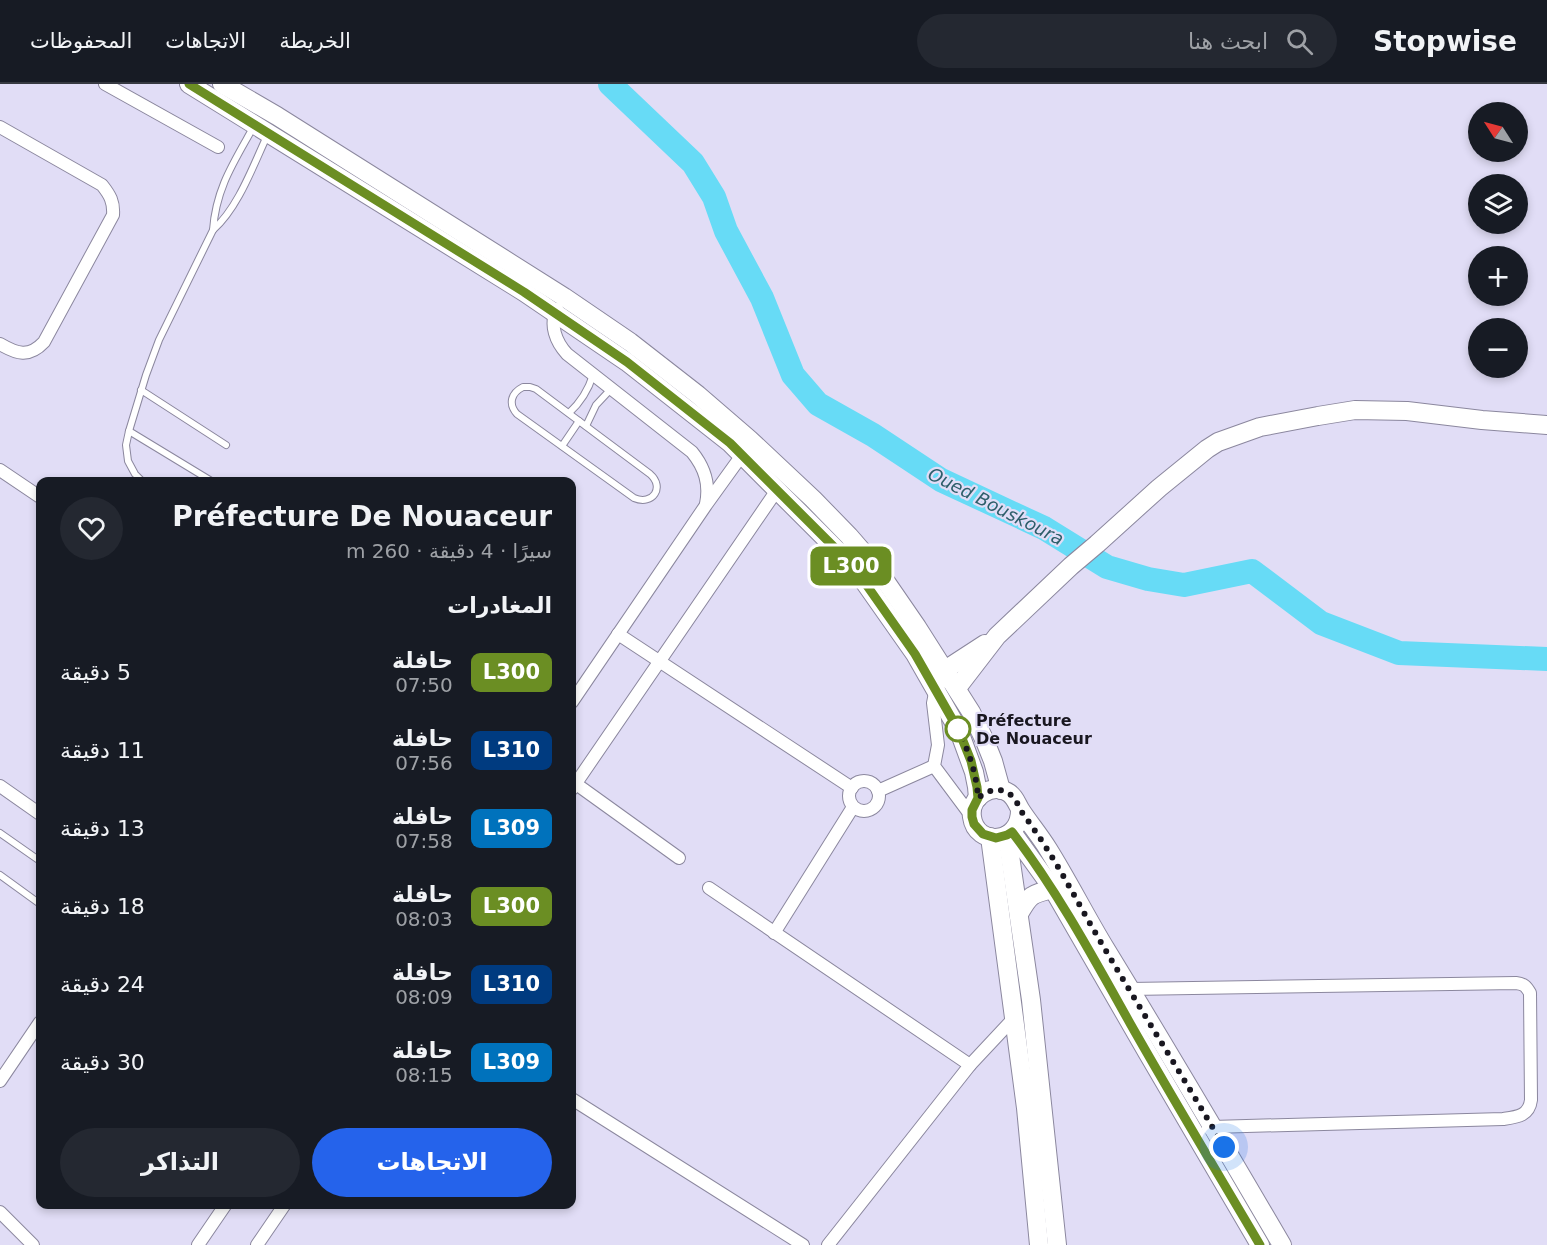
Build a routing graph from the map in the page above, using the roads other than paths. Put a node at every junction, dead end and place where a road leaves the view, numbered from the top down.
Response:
1 (105, 84) edge
2 (189, 84) edge
3 (222, 84) edge
4 (271, 112) junction
5 (0, 127) edge
6 (261, 130) junction
7 (218, 147) dead end
8 (213, 230) junction
9 (564, 297) junction
10 (555, 313) junction
11 (0, 345) edge
12 (593, 375) junction
13 (611, 389) junction
14 (141, 390) junction
15 (569, 413) junction
16 (579, 421) junction
17 (1547, 425) edge
18 (586, 426) junction
19 (129, 431) junction
20 (226, 445) dead end
21 (562, 446) junction
22 (742, 454) junction
23 (0, 470) edge
24 (138, 477) edge
25 (205, 477) edge
26 (777, 490) junction
27 (36, 494) edge
28 (706, 505) junction
29 (618, 634) junction
30 (997, 636) junction
31 (660, 661) junction
32 (945, 670) junction
33 (936, 688) junction
34 (957, 688) junction
35 (576, 696) edge
36 (934, 766) junction
37 (576, 781) edge
38 (0, 786) edge
39 (576, 787) edge
40 (852, 788) junction
41 (878, 790) junction
42 (1000, 790) junction
43 (978, 798) junction
44 (853, 807) junction
45 (1020, 809) junction
46 (36, 811) edge
47 (972, 817) junction
48 (0, 833) edge
49 (1003, 835) junction
50 (36, 858) edge
51 (680, 858) dead end
52 (0, 875) edge
53 (709, 888) dead end
54 (1053, 889) junction
55 (36, 901) edge
56 (1019, 914) junction
57 (774, 933) junction
58 (1130, 989) junction
59 (1014, 1018) junction
60 (36, 1028) edge
61 (970, 1065) junction
62 (0, 1081) edge
63 (576, 1102) edge
64 (1212, 1127) junction
65 (1194, 1132) junction
66 (223, 1209) edge
67 (282, 1209) edge
68 (0, 1212) edge
69 (33, 1245) edge
70 (198, 1245) edge
71 (257, 1245) edge
72 (803, 1245) edge
73 (828, 1245) edge
74 (1039, 1245) edge
75 (1057, 1245) edge
76 (1260, 1245) edge
77 (1282, 1245) edge

1 - 7 street
2 - 6 main road
3 - 4 main road
4 - 6 main road
4 - 9 main road
5 - 11 street
6 - 8 lane
6 - 8 lane
6 - 10 main road
8 - 14 lane
9 - 10 street
9 - 32 main road
10 - 12 street
10 - 22 main road
12 - 13 street
12 - 15 lane
13 - 18 lane
13 - 28 street
14 - 19 lane
14 - 20 lane
15 - 16 lane
15 - 21 lane
16 - 18 lane
16 - 21 lane
17 - 30 main road
18 - 21 lane
19 - 24 lane
19 - 25 lane
22 - 26 main road
22 - 28 street
23 - 27 street
26 - 31 street
26 - 33 main road
28 - 29 street
29 - 31 street
29 - 35 street
30 - 32 main road
30 - 34 main road
31 - 37 street
31 - 40 street
32 - 33 main road
32 - 34 main road
33 - 36 street
33 - 43 main road
34 - 42 main road
36 - 41 street
36 - 47 street
38 - 46 street
39 - 51 street
40 - 41 street
40 - 44 street
41 - 44 street
42 - 43 main road
42 - 45 main road
43 - 47 main road
44 - 57 street
45 - 49 main road
45 - 58 main road
47 - 49 main road
48 - 50 lane
49 - 54 main road
49 - 56 main road
49 - 59 main road
52 - 55 lane
53 - 57 street
54 - 56 main road
54 - 65 main road
56 - 75 main road
57 - 61 street
58 - 64 main road
58 - 64 street
59 - 61 street
59 - 74 main road
60 - 62 street
61 - 73 street
63 - 72 street
64 - 65 street
64 - 77 main road
65 - 76 main road
66 - 70 street
67 - 71 street
68 - 69 street

